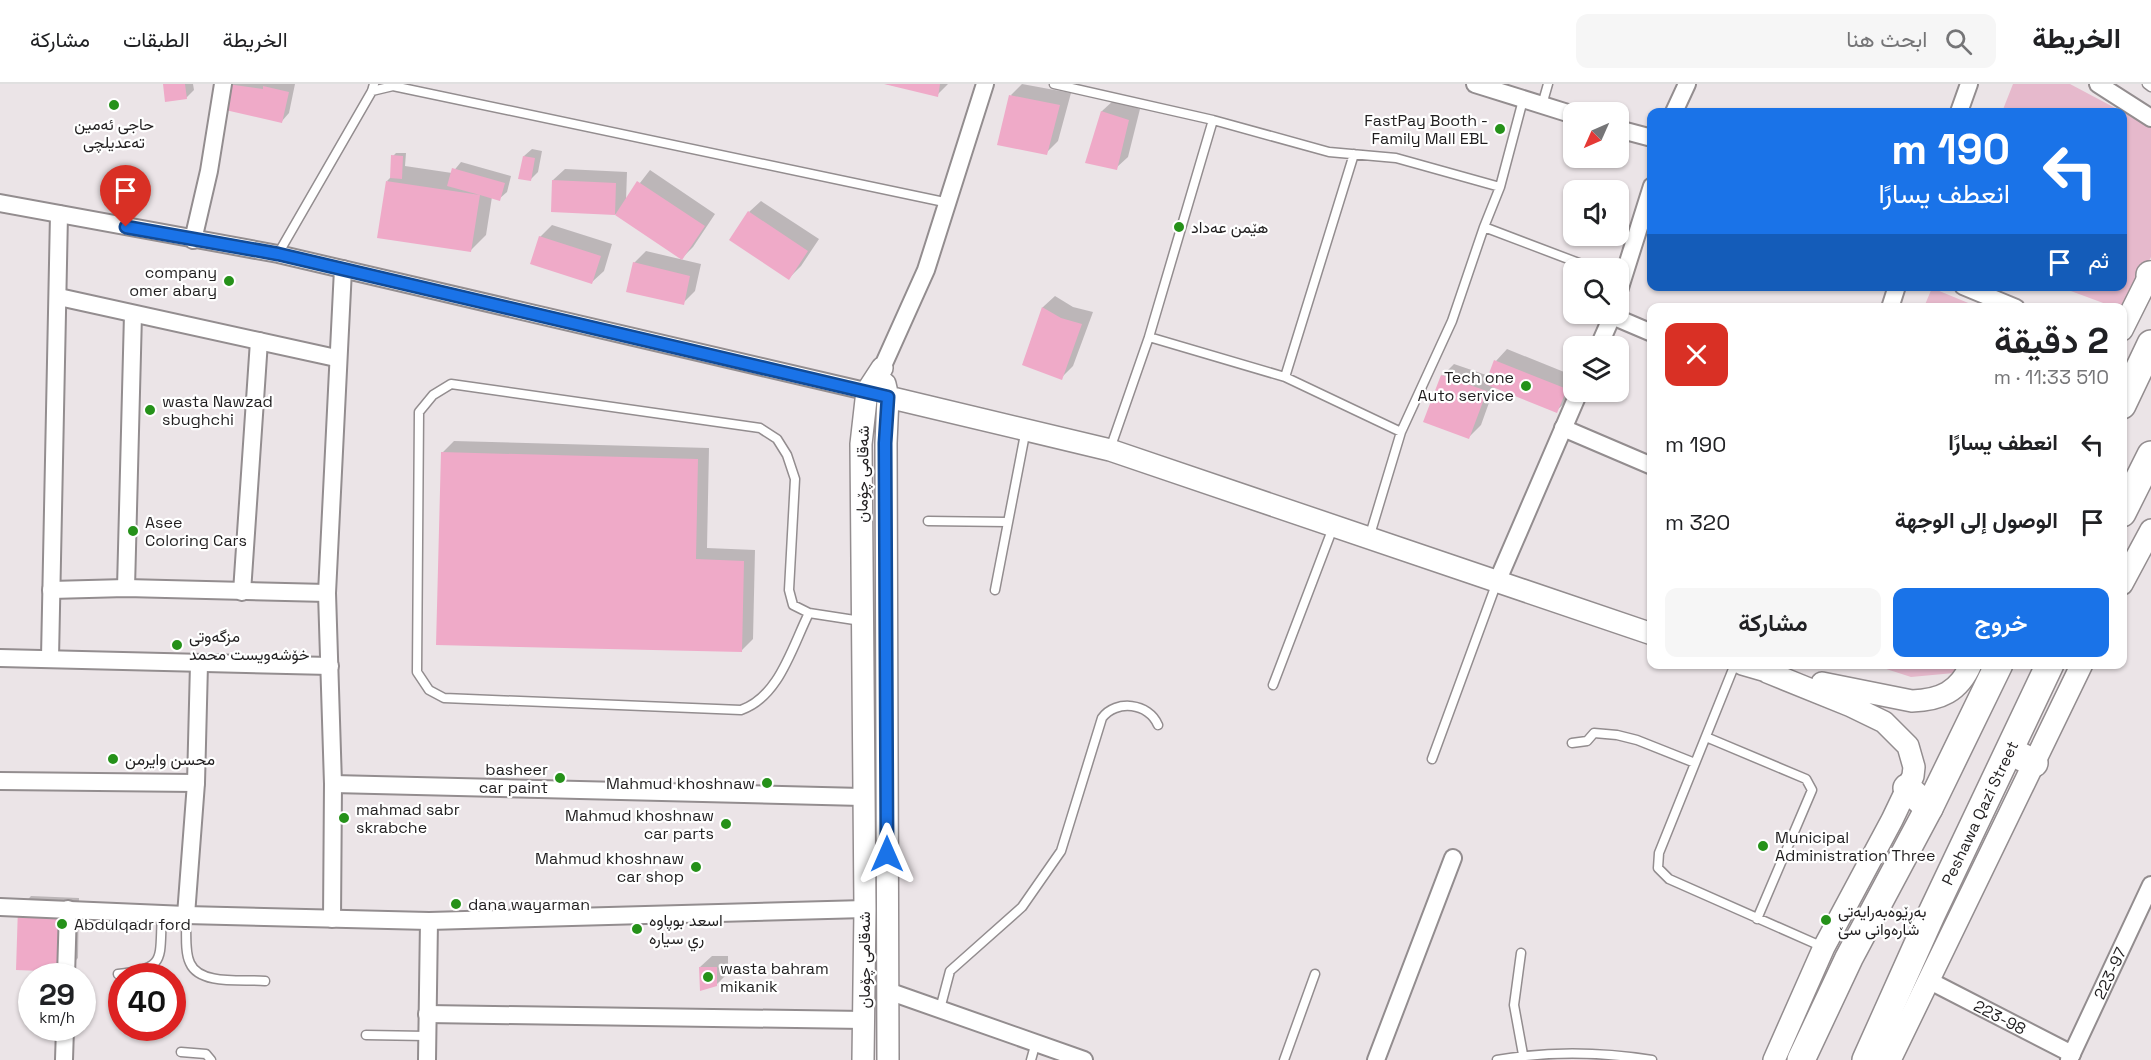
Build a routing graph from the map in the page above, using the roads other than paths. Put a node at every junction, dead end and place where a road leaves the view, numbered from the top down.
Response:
1 (223, 84) edge
2 (984, 84) edge
3 (1054, 84) edge
4 (1476, 84) edge
5 (1548, 84) edge
6 (1687, 84) edge
7 (1969, 84) edge
8 (2098, 84) edge
9 (2147, 84) edge
10 (2151, 87) edge
11 (373, 88) edge
12 (1523, 100) junction
13 (1542, 105) junction
14 (1676, 108) edge
15 (1960, 108) edge
16 (1563, 112) edge
17 (2151, 118) edge
18 (1213, 120) junction
19 (1629, 132) edge
20 (1647, 137) edge
21 (1354, 154) junction
22 (1500, 187) junction
23 (1647, 201) edge
24 (0, 203) edge
25 (949, 203) junction
26 (59, 214) junction
27 (1484, 227) junction
28 (193, 240) junction
29 (278, 254) junction
30 (1566, 258) edge
31 (1628, 258) edge
32 (343, 269) junction
33 (2150, 274) edge
34 (1975, 291) edge
35 (59, 297) junction
36 (2004, 303) edge
37 (133, 314) junction
38 (2127, 320) edge
39 (1629, 323) edge
40 (1647, 331) edge
41 (1149, 337) junction
42 (259, 341) junction
43 (2151, 344) edge
44 (336, 358) junction
45 (882, 368) junction
46 (1285, 377) junction
47 (867, 391) junction
48 (2127, 394) edge
49 (888, 397) junction
50 (1575, 402) edge
51 (1563, 428) junction
52 (1026, 429) junction
53 (1401, 432) junction
54 (885, 443) junction
55 (861, 444) junction
56 (1110, 450) junction
57 (2151, 455) edge
58 (1647, 464) edge
59 (2127, 503) edge
60 (928, 521) dead end
61 (1007, 522) junction
62 (1334, 525) junction
63 (2151, 531) edge
64 (1369, 538) junction
65 (2143, 561) edge
66 (2127, 579) edge
67 (1497, 582) junction
68 (126, 588) junction
69 (51, 590) junction
70 (995, 590) dead end
71 (242, 592) junction
72 (327, 593) junction
73 (808, 613) junction
74 (861, 621) junction
75 (1647, 632) edge
76 (0, 658) edge
77 (50, 658) junction
78 (199, 664) junction
79 (330, 666) junction
80 (1749, 669) edge
81 (1755, 669) edge
82 (1760, 669) edge
83 (1969, 669) edge
84 (1997, 669) edge
85 (2048, 669) edge
86 (2080, 669) edge
87 (1274, 685) dead end
88 (1158, 726) dead end
89 (1706, 737) junction
90 (1572, 743) dead end
91 (2010, 751) junction
92 (1432, 759) dead end
93 (1695, 763) junction
94 (2034, 763) junction
95 (0, 781) edge
96 (196, 783) junction
97 (333, 784) junction
98 (1907, 788) junction
99 (862, 797) junction
100 (1929, 808) junction
101 (1453, 858) dead end
102 (2151, 885) edge
103 (0, 907) edge
104 (68, 909) junction
105 (865, 909) junction
106 (162, 914) junction
107 (186, 915) junction
108 (332, 919) junction
109 (1757, 919) junction
110 (429, 921) junction
111 (1824, 947) junction
112 (1521, 953) dead end
113 (1850, 958) junction
114 (66, 963) edge
115 (156, 963) edge
116 (1315, 974) dead end
117 (1928, 980) junction
118 (265, 981) dead end
119 (888, 990) junction
120 (1890, 1007) junction
121 (940, 1009) junction
122 (428, 1014) junction
123 (864, 1020) junction
124 (366, 1035) dead end
125 (427, 1036) junction
126 (65, 1041) edge
127 (1036, 1042) junction
128 (181, 1052) dead end
129 (2070, 1057) edge
130 (1524, 1058) edge
131 (64, 1060) edge
132 (211, 1060) edge
133 (427, 1060) edge
134 (863, 1060) edge
135 (888, 1060) edge
136 (1031, 1060) edge
137 (1084, 1060) edge
138 (1284, 1060) edge
139 (1376, 1060) edge
140 (1497, 1060) edge
141 (1652, 1060) edge
142 (1774, 1060) edge
143 (1802, 1060) edge
144 (1815, 1060) edge
145 (1858, 1060) edge
146 (1866, 1060) edge
147 (1890, 1060) edge

1 - 28 street
2 - 25 street
3 - 18 lane
4 - 12 street
5 - 13 lane
6 - 14 street
7 - 15 street
8 - 17 street
9 - 10 lane
11 - 25 lane
11 - 29 lane
12 - 13 street
12 - 22 lane
13 - 16 street
18 - 21 lane
18 - 41 lane
19 - 20 street
21 - 22 lane
21 - 46 lane
22 - 27 lane
23 - 31 street
24 - 26 street
25 - 45 street
26 - 28 street
26 - 35 street
27 - 30 lane
27 - 53 lane
28 - 29 street
29 - 32 street
32 - 44 street
32 - 47 street
33 - 38 street
34 - 36 street
35 - 37 street
35 - 69 street
37 - 42 street
37 - 68 street
39 - 40 street
41 - 46 lane
41 - 56 lane
42 - 44 street
42 - 71 street
43 - 48 highway
44 - 72 street
45 - 47 street, شەقامی چۆمان
45 - 49 street, شەقامی چۆمان
46 - 53 lane
47 - 49 street
47 - 55 street, شەقامی چۆمان
49 - 52 street
49 - 54 street, شەقامی چۆمان
50 - 51 street
51 - 58 street
51 - 67 street
52 - 56 street
52 - 61 lane
53 - 64 lane
54 - 55 street
54 - 119 street, شەقامی چۆمان
55 - 74 street, شەقامی چۆمان
56 - 62 street
57 - 59 highway
60 - 61 lane
61 - 70 lane
62 - 64 street
62 - 87 lane
63 - 65 street
64 - 67 street
65 - 66 street
67 - 75 street
67 - 92 lane
68 - 69 street
68 - 71 street
69 - 77 street
71 - 72 street
72 - 79 street
73 - 73 lane
73 - 74 lane
74 - 99 street, شەقامی چۆمان
76 - 77 street
77 - 78 street
78 - 79 street
78 - 96 street
79 - 97 street
80 - 89 lane
81 - 98 street
82 - 83 street
84 - 100 highway
85 - 91 highway, Peshawa Qazi Street
86 - 94 street
88 - 121 lane
89 - 93 lane
89 - 109 lane
90 - 93 lane
91 - 94 highway
91 - 120 highway, Peshawa Qazi Street
93 - 109 lane
94 - 117 street
95 - 96 street
96 - 107 street
97 - 99 street
97 - 108 street
98 - 100 highway
98 - 111 street
99 - 105 street, شەقامی چۆمان
100 - 113 highway
101 - 139 street
102 - 129 street, 223-97
103 - 104 street
104 - 106 street
104 - 114 street
105 - 110 street
105 - 123 street, شەقامی چۆمان
106 - 107 street
106 - 115 lane
107 - 108 street
107 - 118 lane
108 - 110 street
109 - 111 lane
110 - 122 street
111 - 142 street
112 - 130 lane
113 - 143 highway
113 - 144 highway
116 - 138 lane
117 - 129 street, 223-98
117 - 147 street
119 - 121 street
119 - 135 street, شەقامی چۆمان
120 - 145 highway
120 - 146 highway, Peshawa Qazi Street
121 - 127 street
122 - 123 street
122 - 125 street
123 - 134 street, شەقامی چۆمان
124 - 125 lane
125 - 133 street
126 - 131 street
127 - 136 lane
127 - 137 street
128 - 132 lane
130 - 140 lane
130 - 141 lane

